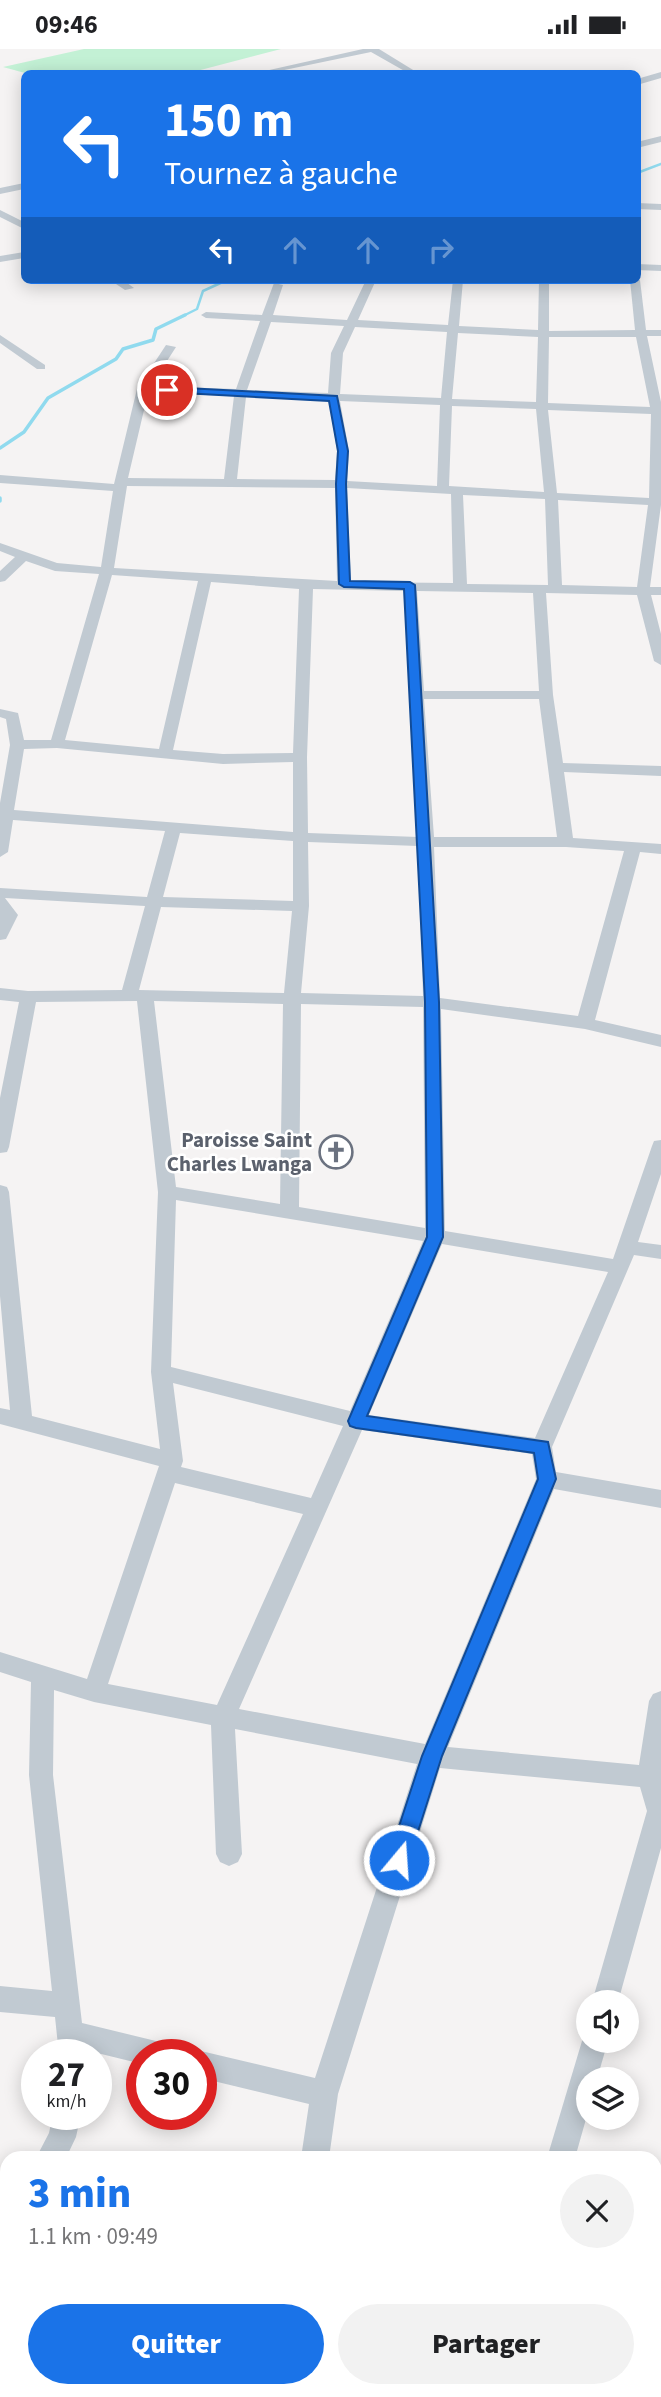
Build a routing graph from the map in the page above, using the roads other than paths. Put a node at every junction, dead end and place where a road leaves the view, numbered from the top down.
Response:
1 (373, 49) edge
2 (274, 70) edge
3 (409, 70) edge
4 (661, 75) edge
5 (648, 80) junction
6 (641, 81) edge
7 (661, 89) edge
8 (661, 139) edge
9 (641, 144) edge
10 (21, 187) edge
11 (0, 191) edge
12 (641, 206) edge
13 (661, 207) edge
14 (0, 213) edge
15 (19, 220) edge
16 (0, 223) edge
17 (21, 256) edge
18 (0, 259) edge
19 (641, 267) edge
20 (661, 268) edge
21 (122, 284) edge
22 (369, 284) edge
23 (458, 284) edge
24 (544, 284) edge
25 (635, 284) edge
26 (278, 285) dead end
27 (130, 288) dead end
28 (206, 315) dead end
29 (265, 319) junction
30 (351, 323) junction
31 (453, 329) junction
32 (641, 333) junction
33 (661, 333) edge
34 (543, 334) junction
35 (1, 340) edge
36 (170, 347) dead end
37 (41, 367) dead end
38 (143, 389) junction
39 (240, 394) junction
40 (334, 398) junction
41 (446, 404) junction
42 (542, 408) junction
43 (659, 411) edge
44 (0, 479) edge
45 (230, 483) junction
46 (658, 483) edge
47 (341, 484) junction
48 (120, 485) junction
49 (450, 490) junction
50 (551, 496) junction
51 (655, 502) junction
52 (0, 547) edge
53 (24, 555) junction
54 (107, 571) junction
55 (0, 578) edge
56 (205, 578) junction
57 (344, 584) junction
58 (306, 585) junction
59 (410, 585) junction
60 (460, 587) junction
61 (547, 588) junction
62 (643, 591) junction
63 (661, 591) edge
64 (661, 661) edge
65 (416, 695) junction
66 (546, 695) junction
67 (0, 713) edge
68 (57, 744) junction
69 (18, 745) junction
70 (164, 754) junction
71 (300, 757) junction
72 (556, 767) junction
73 (661, 771) edge
74 (3, 814) edge
75 (174, 827) junction
76 (300, 837) junction
77 (425, 842) junction
78 (566, 842) junction
79 (633, 848) junction
80 (661, 849) edge
81 (0, 852) edge
82 (0, 893) edge
83 (0, 902) edge
84 (155, 902) junction
85 (301, 906) junction
86 (0, 935) edge
87 (0, 994) edge
88 (137, 996) junction
89 (28, 997) junction
90 (292, 997) junction
91 (432, 1002) junction
92 (585, 1023) junction
93 (661, 1041) edge
94 (661, 1146) edge
95 (0, 1147) edge
96 (0, 1192) edge
97 (167, 1192) junction
98 (289, 1214) junction
99 (435, 1237) junction
100 (661, 1252) edge
101 (624, 1257) junction
102 (161, 1372) junction
103 (0, 1416) edge
104 (356, 1421) junction
105 (22, 1423) junction
106 (541, 1447) junction
107 (170, 1467) junction
108 (547, 1479) junction
109 (661, 1499) edge
110 (316, 1508) junction
111 (0, 1662) edge
112 (43, 1675) junction
113 (94, 1692) junction
114 (661, 1701) edge
115 (223, 1718) junction
116 (432, 1756) junction
117 (649, 1777) junction
118 (660, 1811) edge
119 (229, 1853) dead end
120 (609, 1990) edge
121 (0, 1999) edge
122 (66, 2005) junction
123 (70, 2039) edge
124 (591, 2053) edge
125 (217, 2068) edge
126 (324, 2094) junction
127 (64, 2130) edge
128 (54, 2151) edge
129 (316, 2151) edge
130 (563, 2151) edge

1 - 2 street
1 - 3 street
4 - 5 street
5 - 6 street
5 - 7 street
8 - 9 street
10 - 11 street
12 - 13 street
14 - 15 street
15 - 16 street
17 - 18 street
19 - 20 street
21 - 27 street
22 - 30 street
23 - 31 street
24 - 34 street
25 - 32 street
26 - 29 street
28 - 29 street
29 - 30 street
29 - 39 street
30 - 31 street
30 - 40 street
31 - 34 street
31 - 41 street
32 - 33 street
32 - 34 street
32 - 43 street
34 - 42 street
35 - 37 street
36 - 38 street
38 - 39 street
38 - 48 street
39 - 40 street
39 - 45 street
40 - 41 street
40 - 47 street
41 - 42 street
41 - 49 street
42 - 43 street
42 - 50 street
43 - 46 street
44 - 48 street
45 - 47 street
45 - 48 street
46 - 51 street
47 - 49 street
47 - 57 street
48 - 54 street
49 - 50 street
49 - 60 street
50 - 51 street
50 - 61 street
51 - 62 street
52 - 53 street
53 - 54 street
53 - 55 street
54 - 56 street
54 - 68 street
56 - 58 street
56 - 70 street
57 - 58 street
57 - 59 street
58 - 71 street
59 - 60 street
59 - 65 street
60 - 61 street
61 - 62 street
61 - 66 street
62 - 63 street
62 - 64 street
65 - 66 street
65 - 77 street
66 - 72 street
67 - 69 street
68 - 69 street
68 - 70 street
69 - 74 street
70 - 71 street
71 - 76 street
72 - 73 street
72 - 78 street
74 - 75 street
74 - 81 street
75 - 76 street
75 - 84 street
76 - 77 street
76 - 85 street
77 - 78 street
77 - 91 street
78 - 79 street
79 - 80 street
79 - 92 street
82 - 84 street
83 - 86 street
84 - 85 street
84 - 88 street
85 - 90 street
87 - 89 street
88 - 89 street
88 - 90 street
88 - 97 street
89 - 95 street
90 - 91 street
90 - 98 street
91 - 92 street
91 - 99 street
92 - 93 street
94 - 101 street
96 - 105 street
97 - 98 street
97 - 102 street
98 - 99 street
99 - 101 street
99 - 104 street
100 - 101 street
101 - 106 street
102 - 104 street
102 - 107 street
103 - 105 street
104 - 106 street
104 - 110 street
105 - 107 street
106 - 108 street
107 - 110 street
107 - 113 street
108 - 109 street
108 - 116 street
110 - 115 street
111 - 112 street
112 - 113 street
112 - 122 street
113 - 115 street
114 - 117 street
115 - 116 street
115 - 119 street
116 - 117 street
116 - 126 street
117 - 118 street
118 - 120 street
121 - 122 street
122 - 123 street
124 - 130 street
125 - 126 street
126 - 129 street
127 - 128 street

